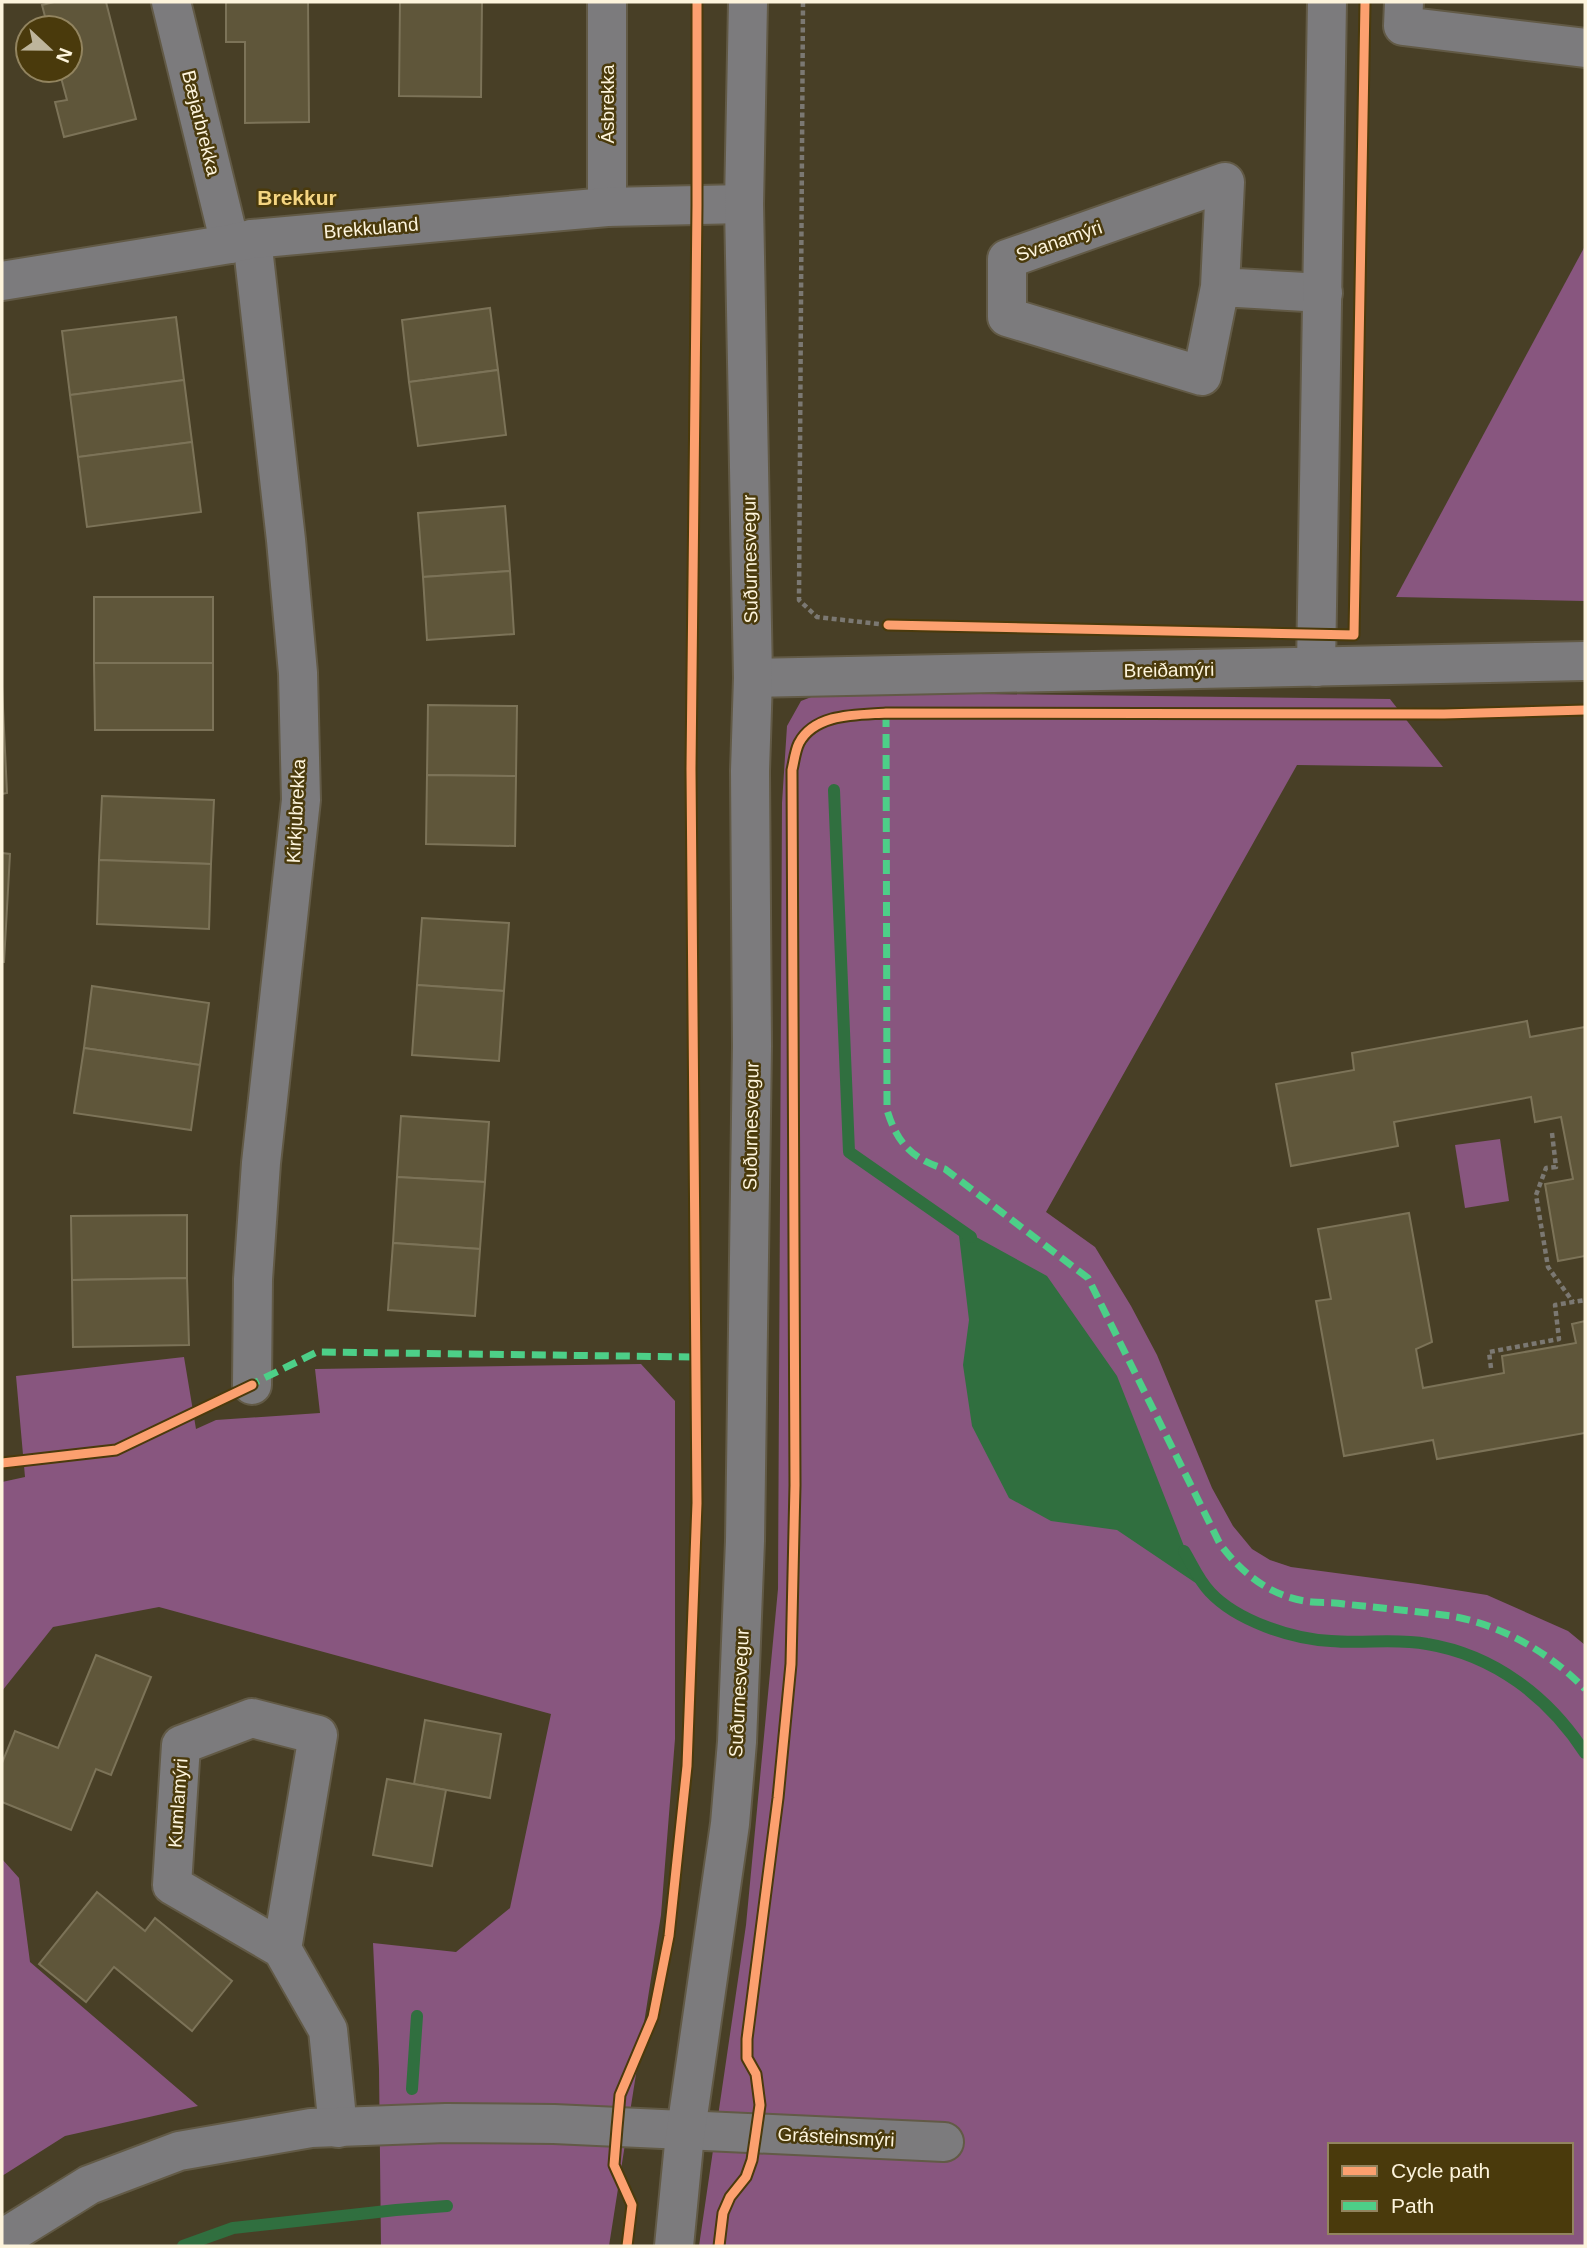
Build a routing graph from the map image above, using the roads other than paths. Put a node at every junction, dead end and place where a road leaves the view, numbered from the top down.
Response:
1 (171, 2) edge
2 (607, 2) edge
3 (748, 2) edge
4 (1327, 2) edge
5 (1404, 2) edge
6 (1585, 48) edge
7 (744, 204) junction
8 (607, 207) junction
9 (241, 242) junction
10 (2, 281) edge
11 (1220, 287) junction
12 (1322, 293) junction
13 (1585, 661) edge
14 (1317, 667) junction
15 (753, 678) junction
16 (252, 1385) dead end
17 (282, 1949) junction
18 (338, 2128) junction
19 (687, 2130) junction
20 (944, 2142) dead end
21 (2, 2239) edge
22 (674, 2246) edge

1 - 9 street, Bæjarbrekka
2 - 8 street, Ásbrekka
3 - 7 street, Suðurnesvegur
4 - 12 street
5 - 6 street
7 - 8 street, Brekkuland
7 - 15 street, Suðurnesvegur
8 - 9 street, Brekkuland
9 - 10 street, Brekkuland
9 - 16 street, Kirkjubrekka
11 - 11 street, Svanamýri
11 - 12 street
12 - 14 street
13 - 14 street, Breiðamýri
14 - 15 street, Breiðamýri
15 - 19 street, Suðurnesvegur
17 - 17 street, Kumlamýri
17 - 18 street
18 - 19 street
18 - 21 street
19 - 20 street, Grásteinsmýri
19 - 22 street, Suðurnesvegur

